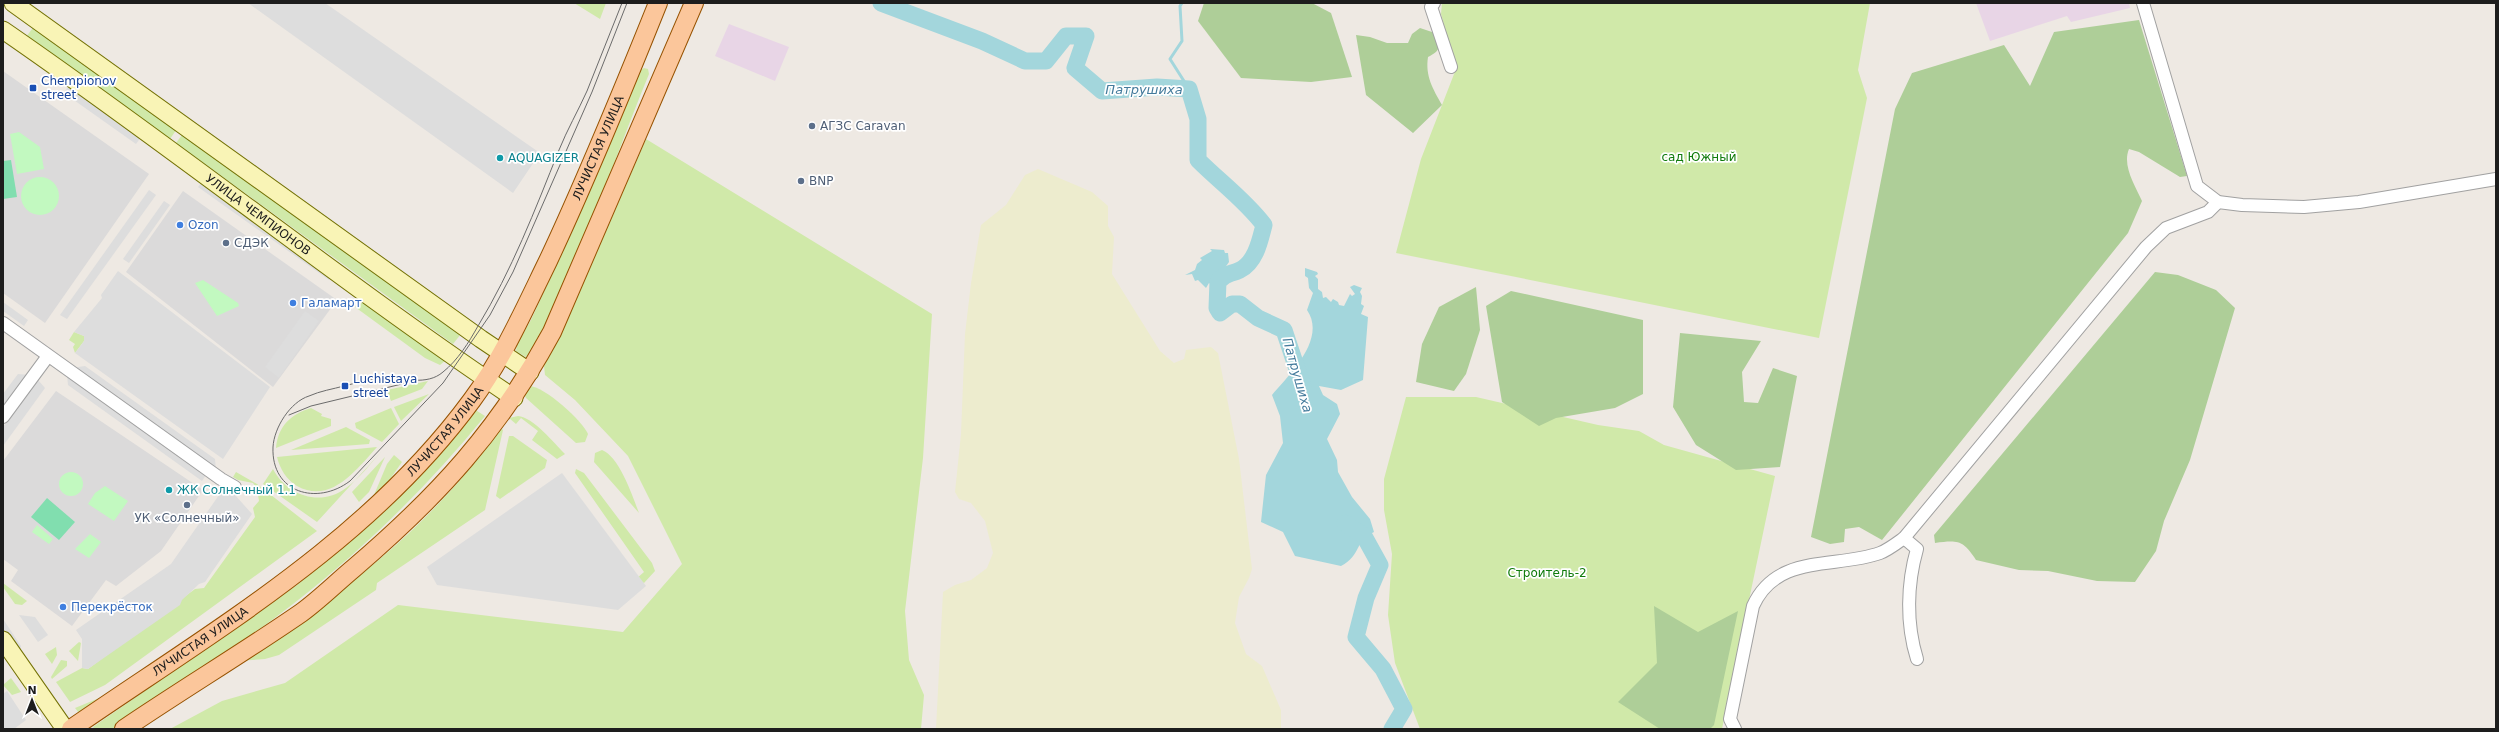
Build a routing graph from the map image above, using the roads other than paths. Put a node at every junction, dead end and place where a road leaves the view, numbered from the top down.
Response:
1 (10, 3) edge
2 (13, 3) edge
3 (658, 3) edge
4 (694, 3) edge
5 (1434, 3) edge
6 (2143, 3) edge
7 (3, 12) edge
8 (3, 30) edge
9 (1451, 67) dead end
10 (2496, 179) edge
11 (2218, 202) junction
12 (3, 323) edge
13 (502, 353) junction
14 (48, 356) junction
15 (530, 372) junction
16 (486, 379) junction
17 (514, 398) junction
18 (3, 417) edge
19 (235, 487) dead end
20 (1904, 538) junction
21 (3, 640) edge
22 (1917, 659) dead end
23 (65, 729) edge
24 (71, 729) edge
25 (124, 729) edge
26 (1735, 729) edge

1 - 7 street
2 - 13 street
3 - 13 main road, ЛУЧИСТАЯ УЛИЦА
4 - 15 main road
5 - 9 street
6 - 11 street
8 - 16 street, УЛИЦА ЧЕМПИОНОВ
10 - 11 street
11 - 20 street
12 - 14 street
13 - 15 street
13 - 16 main road, ЛУЧИСТАЯ УЛИЦА
14 - 18 street
14 - 19 street
15 - 17 main road
16 - 17 street, УЛИЦА ЧЕМПИОНОВ
16 - 24 main road, ЛУЧИСТАЯ УЛИЦА
17 - 25 main road
20 - 22 street
20 - 26 street
21 - 23 street

